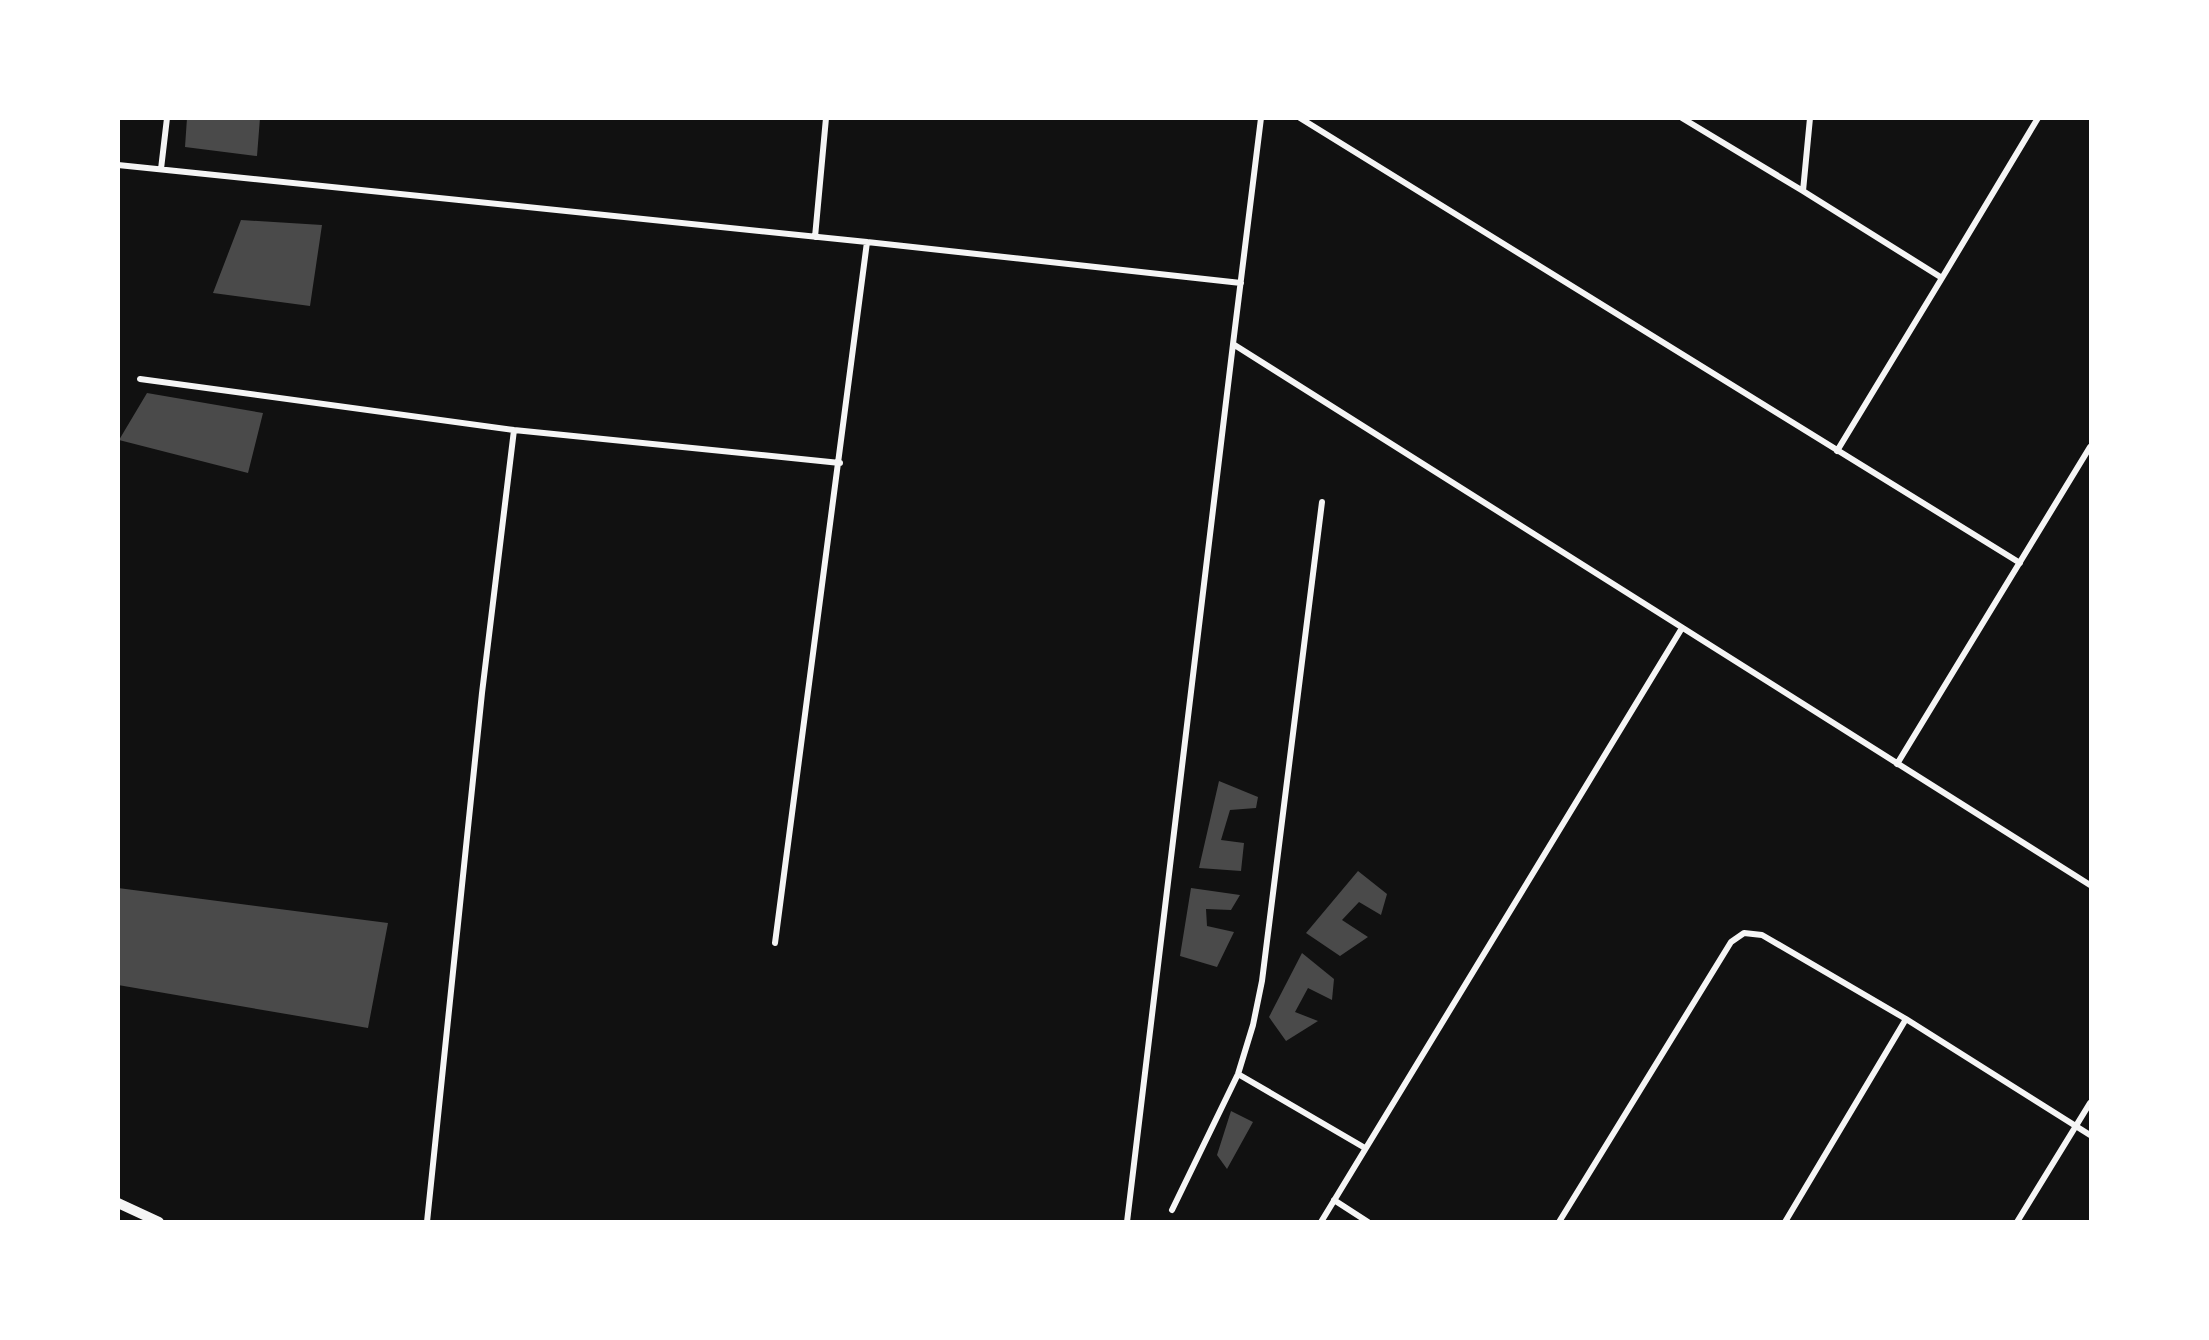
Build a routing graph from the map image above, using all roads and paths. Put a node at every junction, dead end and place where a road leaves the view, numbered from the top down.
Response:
1 (167, 118) edge
2 (826, 118) edge
3 (1261, 118) edge
4 (1300, 118) edge
5 (1682, 118) edge
6 (1810, 118) edge
7 (2038, 118) edge
8 (118, 165) edge
9 (161, 169) junction
10 (1803, 191) junction
11 (815, 237) junction
12 (867, 242) junction
13 (1942, 278) junction
14 (1241, 283) junction
15 (1233, 344) junction
16 (140, 379) dead end
17 (514, 430) junction
18 (2091, 447) edge
19 (1837, 451) junction
20 (840, 463) junction
21 (1322, 502) dead end
22 (2020, 563) junction
23 (1682, 628) junction
24 (1897, 764) junction
25 (2091, 885) edge
26 (775, 943) dead end
27 (1906, 1019) junction
28 (1238, 1074) junction
29 (2091, 1103) edge
30 (2075, 1126) junction
31 (2091, 1135) edge
32 (1365, 1148) junction
33 (1334, 1200) junction
34 (118, 1203) edge
35 (1172, 1210) dead end
36 (159, 1221) edge
37 (428, 1221) edge
38 (1127, 1221) edge
39 (1321, 1221) edge
40 (1368, 1221) edge
41 (1559, 1221) edge
42 (1785, 1221) edge
43 (2017, 1221) edge

1 - 9 street
2 - 11 street
3 - 14 street
4 - 19 street
5 - 10 street
6 - 10 street
7 - 13 street
8 - 9 street
9 - 11 street
10 - 13 street
11 - 12 street
12 - 14 street
12 - 20 street
13 - 19 street
14 - 15 street
15 - 23 street
15 - 38 street
16 - 17 street
17 - 20 street
17 - 37 street
18 - 22 street
19 - 22 street
20 - 26 street
21 - 28 street
22 - 24 street
23 - 24 street
23 - 32 street
24 - 25 street
27 - 30 street
27 - 41 street
27 - 42 street
28 - 32 street
28 - 35 street
29 - 30 street
30 - 31 street
30 - 43 street
32 - 33 street
33 - 39 street
33 - 40 street
34 - 36 street

